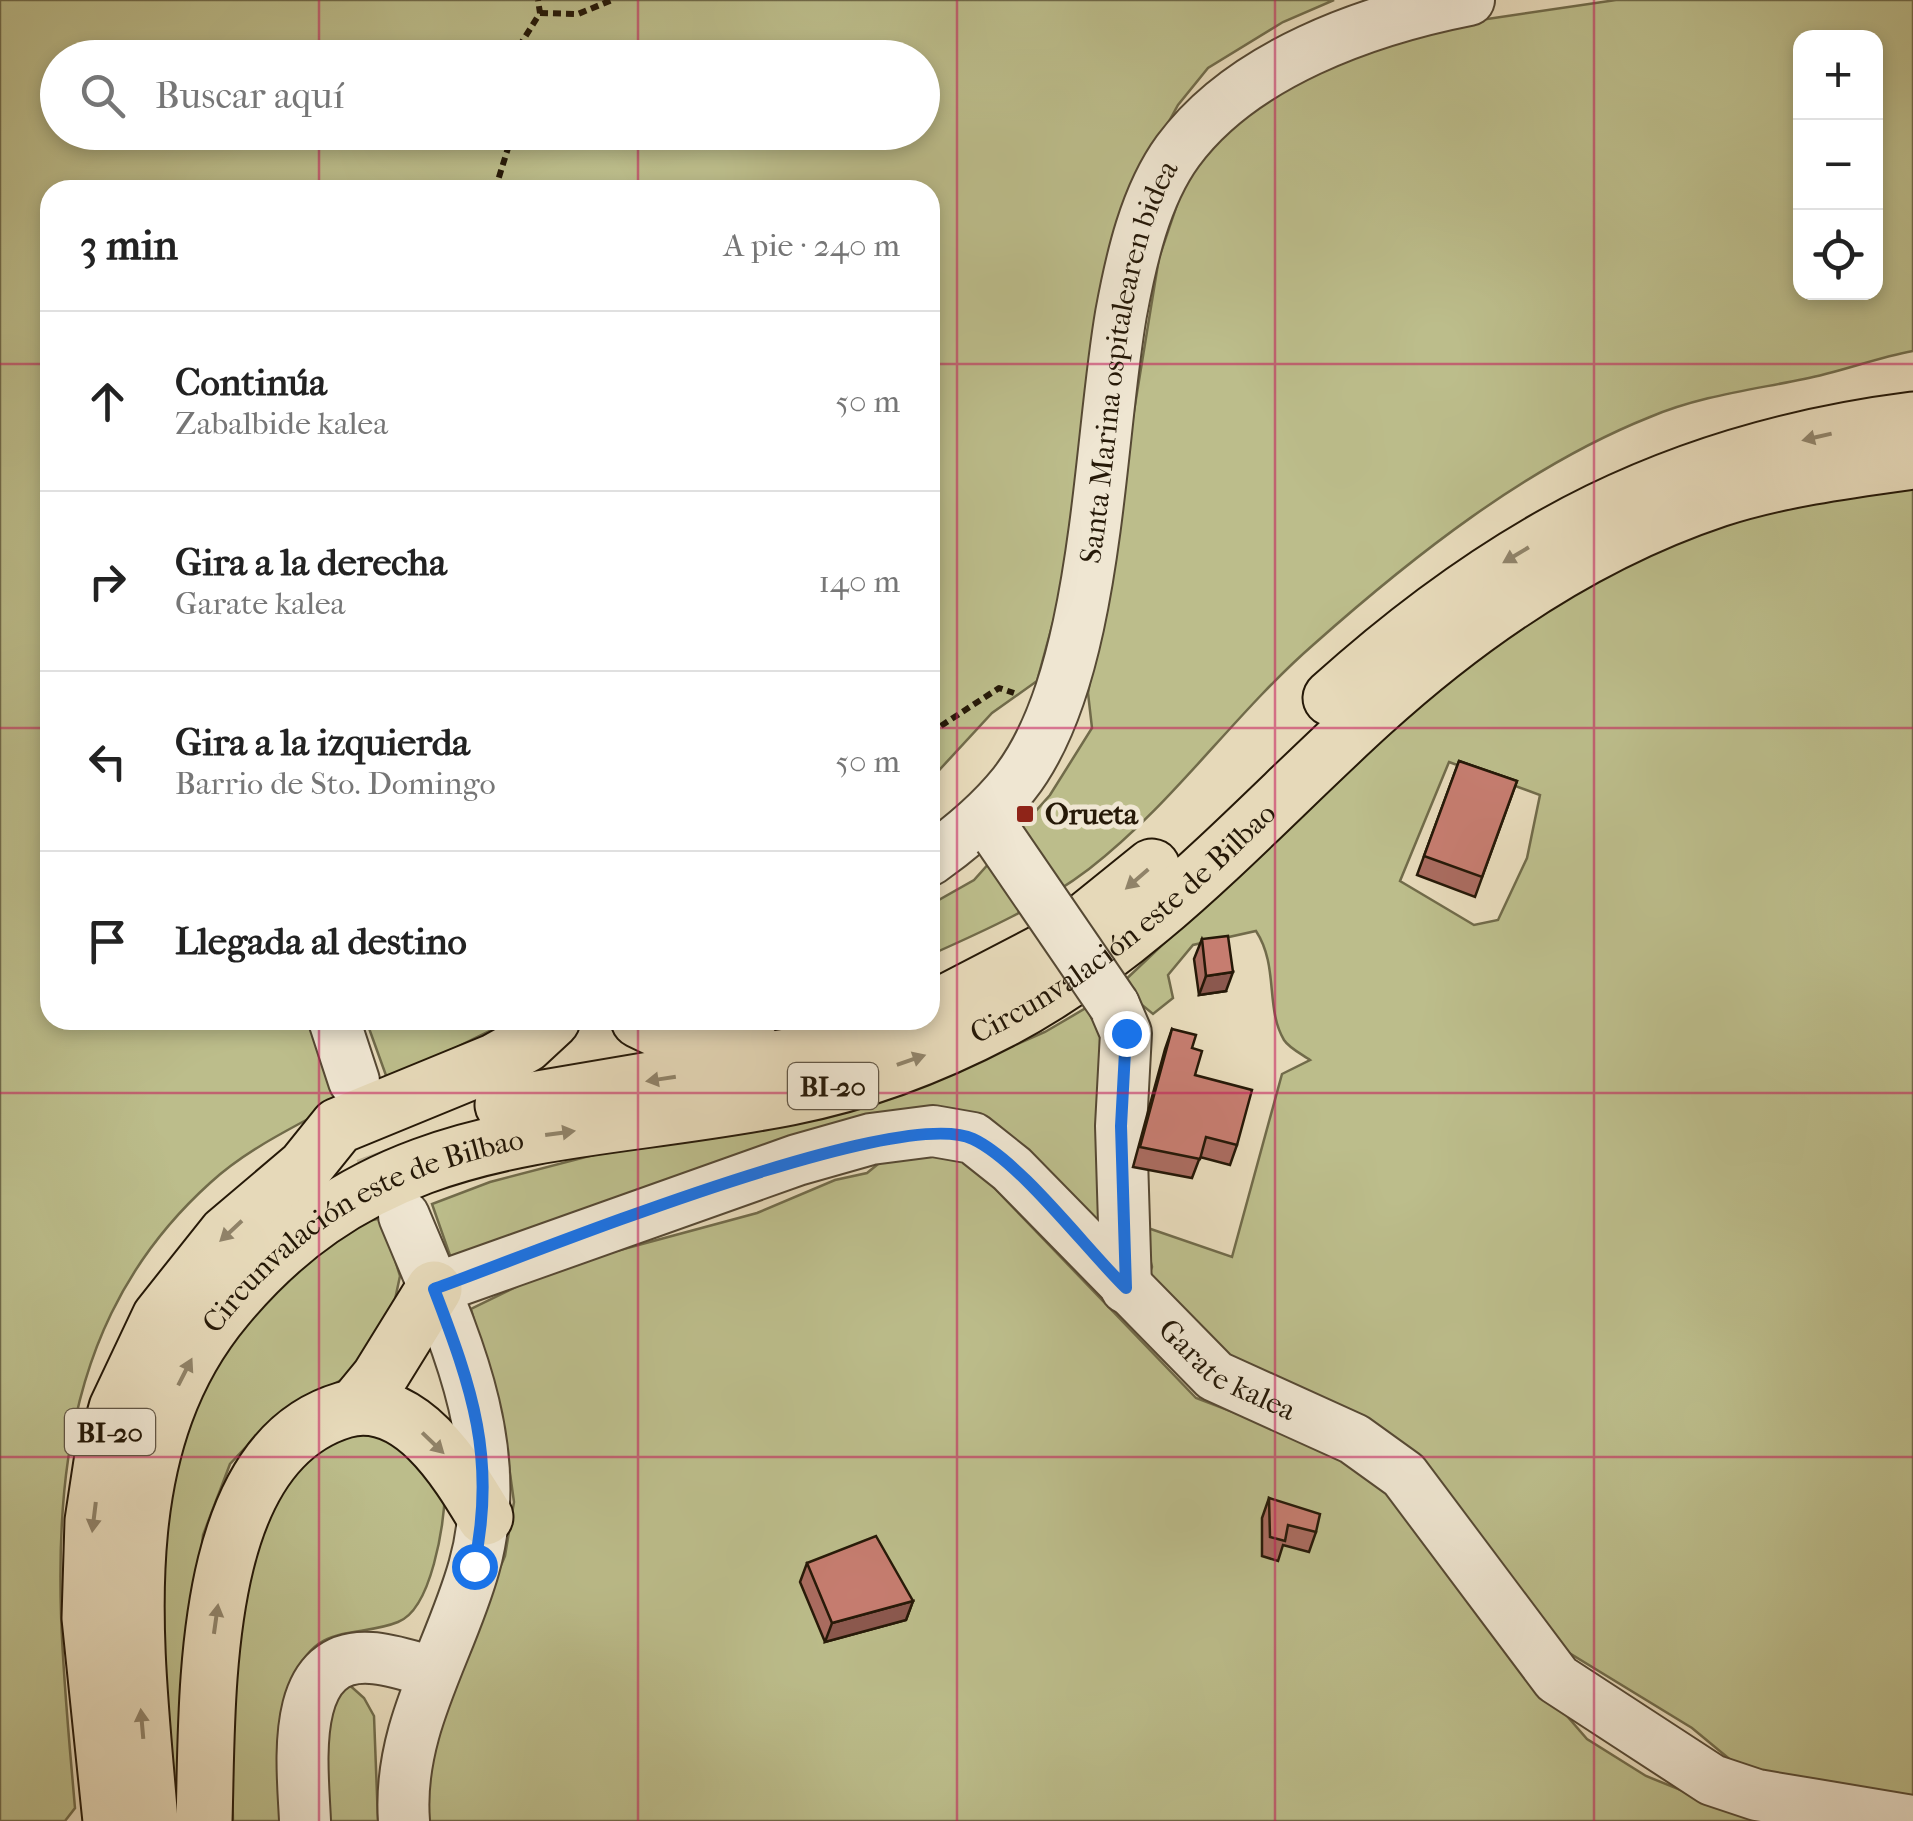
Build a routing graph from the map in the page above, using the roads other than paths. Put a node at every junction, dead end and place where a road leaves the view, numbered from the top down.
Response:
1 (1469, 0) edge
2 (1913, 420) edge
3 (1913, 462) edge
4 (992, 826) junction
5 (940, 855) edge
6 (940, 1006) edge
7 (337, 1030) edge
8 (542, 1030) edge
9 (660, 1030) edge
10 (875, 1030) edge
11 (792, 1056) junction
12 (354, 1081) tunnel mouth
13 (305, 1167) junction
14 (404, 1216) tunnel mouth
15 (1126, 1288) junction
16 (434, 1289) junction
17 (356, 1406) junction
18 (485, 1517) junction
19 (432, 1672) junction
20 (112, 1821) edge
21 (150, 1821) edge
22 (204, 1821) edge
23 (305, 1821) edge
24 (404, 1821) edge
25 (1913, 1821) edge

1 - 4 street, Santa Marina ospitalearen bidea
2 -> 6 main road, Circunvalación este de Bilbao
21 -> 3 main road, Circunvalación este de Bilbao / BI-20
4 - 5 street, Santa Marina ospitalearen bidea
4 - 15 street, bridge
7 - 12 street
8 - 13 main road
9 - 11 main road
10 - 11 main road, Circunvalación este de Bilbao / BI-20
11 -> 13 main road, Circunvalación este de Bilbao / BI-20
13 -> 20 main road, Circunvalación este de Bilbao / BI-20
14 - 16 street
15 - 16 street, Garate kalea
15 - 25 street, Garate kalea
16 - 17 main road
16 - 18 street
17 -> 18 main road
22 -> 17 main road
18 - 19 street
19 - 23 street
19 - 24 street

